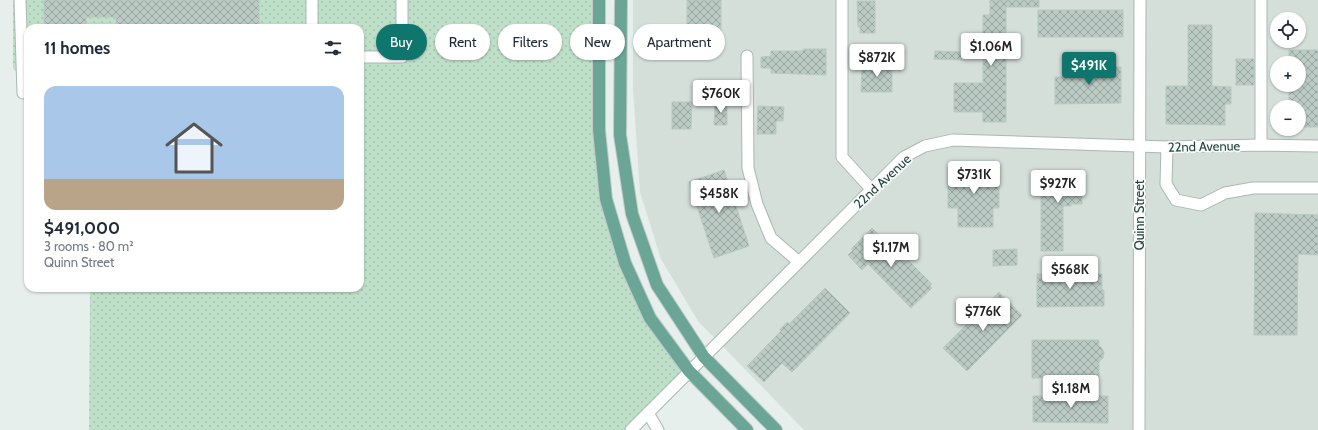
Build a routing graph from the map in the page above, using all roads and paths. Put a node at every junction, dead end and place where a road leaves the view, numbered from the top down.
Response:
1 (20, 0) edge
2 (312, 0) edge
3 (402, 0) edge
4 (599, 0) edge
5 (621, 0) edge
6 (842, 0) edge
7 (1140, 0) edge
8 (1261, 0) edge
9 (312, 24) edge
10 (747, 56) dead end
11 (364, 57) edge
12 (24, 93) edge
13 (1261, 145) junction
14 (1139, 146) junction
15 (1318, 146) edge
16 (1167, 147) junction
17 (1318, 188) edge
18 (872, 190) junction
19 (799, 262) junction
20 (704, 357) junction
21 (689, 372) junction
22 (648, 413) junction
23 (631, 430) edge
24 (658, 430) edge
25 (746, 430) edge
26 (776, 430) edge
27 (1139, 430) edge

1 - 12 street
2 - 9 street
3 - 11 street
4 - 21 main road
5 - 20 main road
6 - 18 street
7 - 14 street, Quinn Street
8 - 13 street
10 - 19 street
13 - 15 street, 22nd Avenue
13 - 16 street, 22nd Avenue
14 - 16 street, 22nd Avenue
14 - 18 street, 22nd Avenue
14 - 27 street, Quinn Street
16 - 17 street
18 - 19 street, 22nd Avenue
19 - 20 street, 22nd Avenue
20 - 21 street, 22nd Avenue
20 - 26 main road
21 - 22 street, 22nd Avenue
21 - 25 main road
22 - 23 street, 22nd Avenue
22 - 24 street

